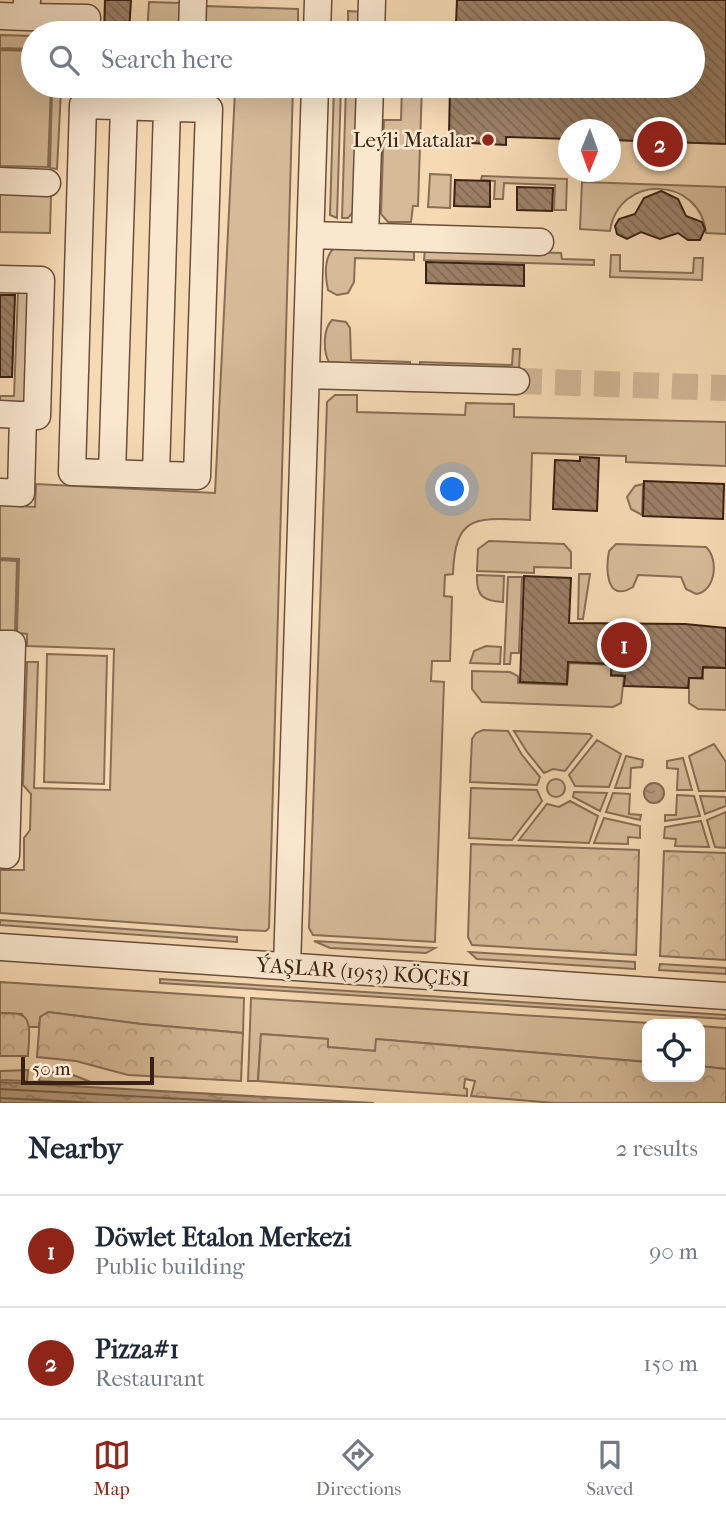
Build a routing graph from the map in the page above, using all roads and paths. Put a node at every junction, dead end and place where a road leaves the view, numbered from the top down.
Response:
1 (193, 0) edge
2 (318, 0) edge
3 (372, 0) edge
4 (18, 11) edge
5 (77, 17) edge
6 (192, 21) edge
7 (317, 21) edge
8 (371, 21) edge
9 (316, 98) edge
10 (370, 98) edge
11 (182, 101) edge
12 (124, 107) junction
13 (0, 181) edge
14 (47, 183) dead end
15 (311, 235) junction
16 (365, 237) junction
17 (540, 242) dead end
18 (0, 279) edge
19 (306, 375) junction
20 (516, 381) tunnel mouth
21 (11, 415) edge
22 (112, 473) junction
23 (156, 474) junction
24 (0, 492) edge
25 (0, 644) edge
26 (5, 746) edge
27 (3, 855) edge
28 (0, 947) edge
29 (287, 967) junction
30 (726, 996) edge

1 - 6 street
2 - 7 street
3 - 8 street
4 - 5 street
9 - 15 street
10 - 16 street
11 - 12 street
11 - 23 street
11 - 23 street
12 - 22 street
12 - 22 street
13 - 14 street
15 - 16 street
15 - 19 street
16 - 17 street
18 - 21 street
19 - 20 street
19 - 29 street
21 - 24 street
22 - 23 street
25 - 26 street
26 - 27 street
28 - 29 street, ÝAŞLAR (1953) KÖÇESI
29 - 30 street, ÝAŞLAR (1953) KÖÇESI

